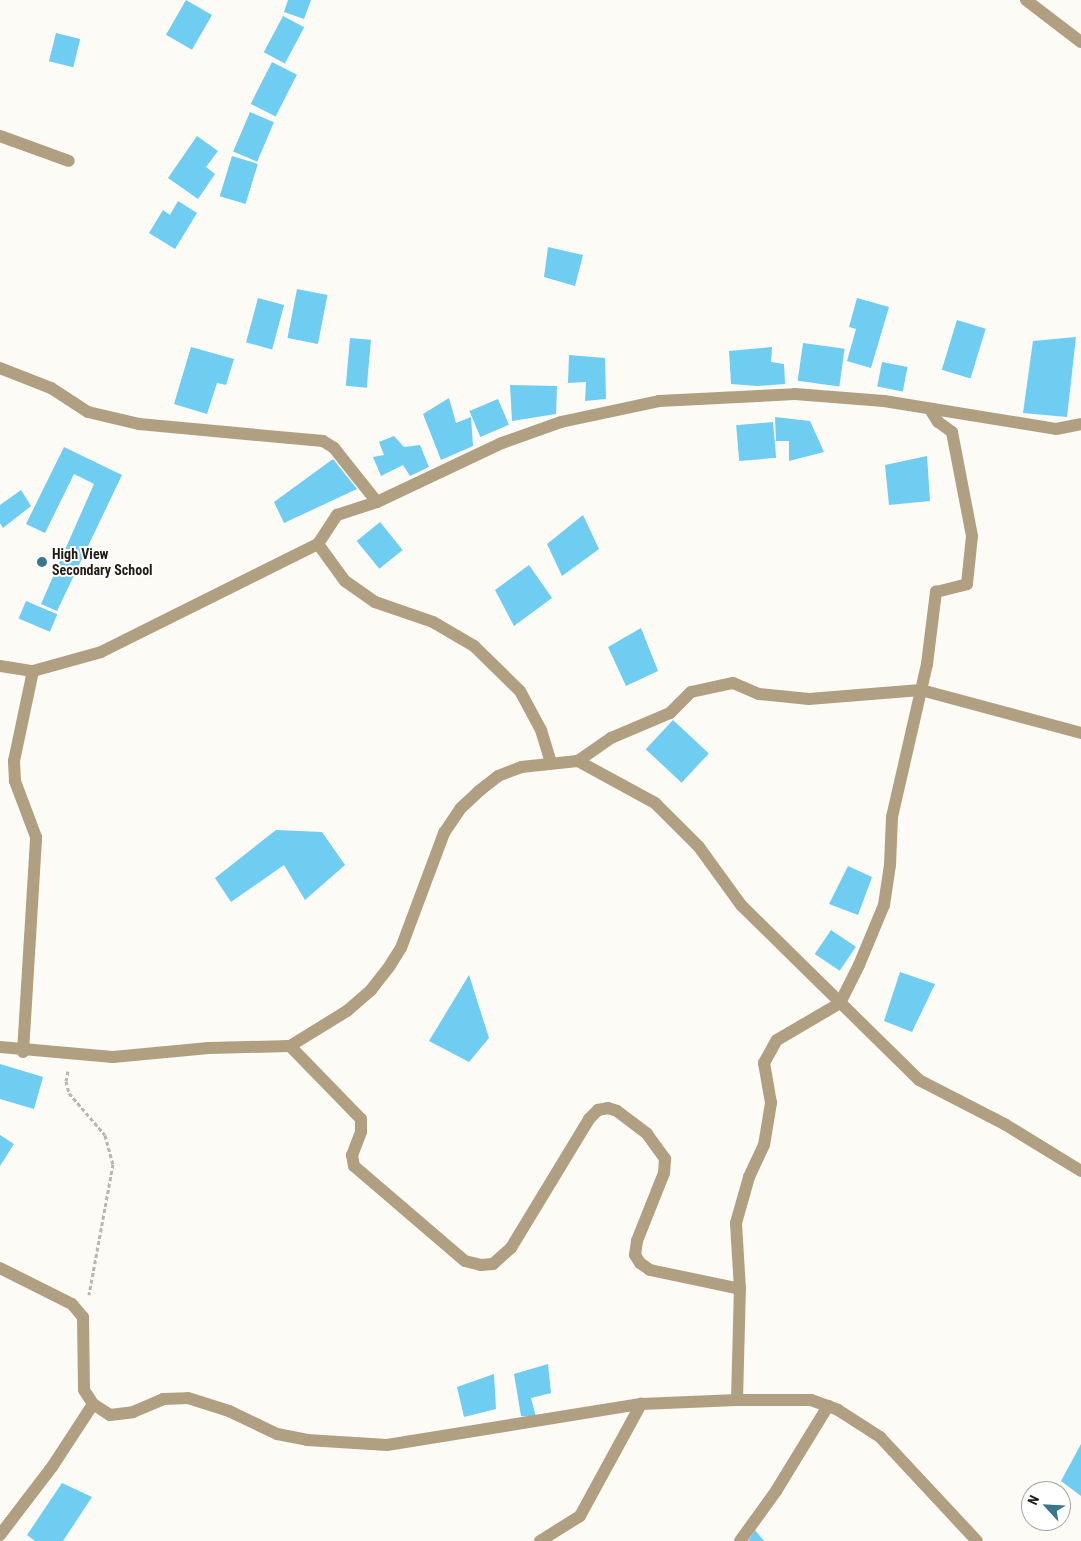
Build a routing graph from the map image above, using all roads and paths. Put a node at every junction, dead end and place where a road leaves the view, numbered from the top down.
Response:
1 (1026, 0) edge
2 (1081, 42) edge
3 (0, 136) edge
4 (70, 161) dead end
5 (0, 368) edge
6 (930, 409) junction
7 (1081, 424) edge
8 (377, 502) junction
9 (318, 544) junction
10 (0, 666) edge
11 (32, 671) junction
12 (921, 690) junction
13 (1081, 733) edge
14 (578, 761) junction
15 (551, 763) junction
16 (840, 1003) junction
17 (290, 1046) junction
18 (0, 1048) edge
19 (23, 1052) junction
20 (72, 1056) junction
21 (1081, 1171) edge
22 (0, 1268) edge
23 (740, 1289) junction
24 (78, 1310) junction
25 (737, 1400) junction
26 (93, 1404) junction
27 (641, 1404) junction
28 (828, 1406) junction
29 (0, 1535) edge
30 (540, 1541) edge
31 (740, 1541) edge
32 (977, 1541) edge

1 - 2 street
3 - 4 street
5 - 8 street
6 - 7 street
6 - 8 street
6 - 12 street
8 - 9 street
9 - 11 street
9 - 15 street
10 - 11 street
11 - 19 street
12 - 13 street
12 - 14 street
12 - 16 street
14 - 15 street
14 - 16 street
15 - 17 street
16 - 21 street
16 - 23 street
17 - 20 street
17 - 23 street
18 - 19 street
19 - 20 street
20 - 24 path
22 - 24 street
23 - 25 street
24 - 26 street
25 - 27 street
25 - 28 street
26 - 27 street
26 - 29 street
27 - 30 street
28 - 31 street
28 - 32 street

